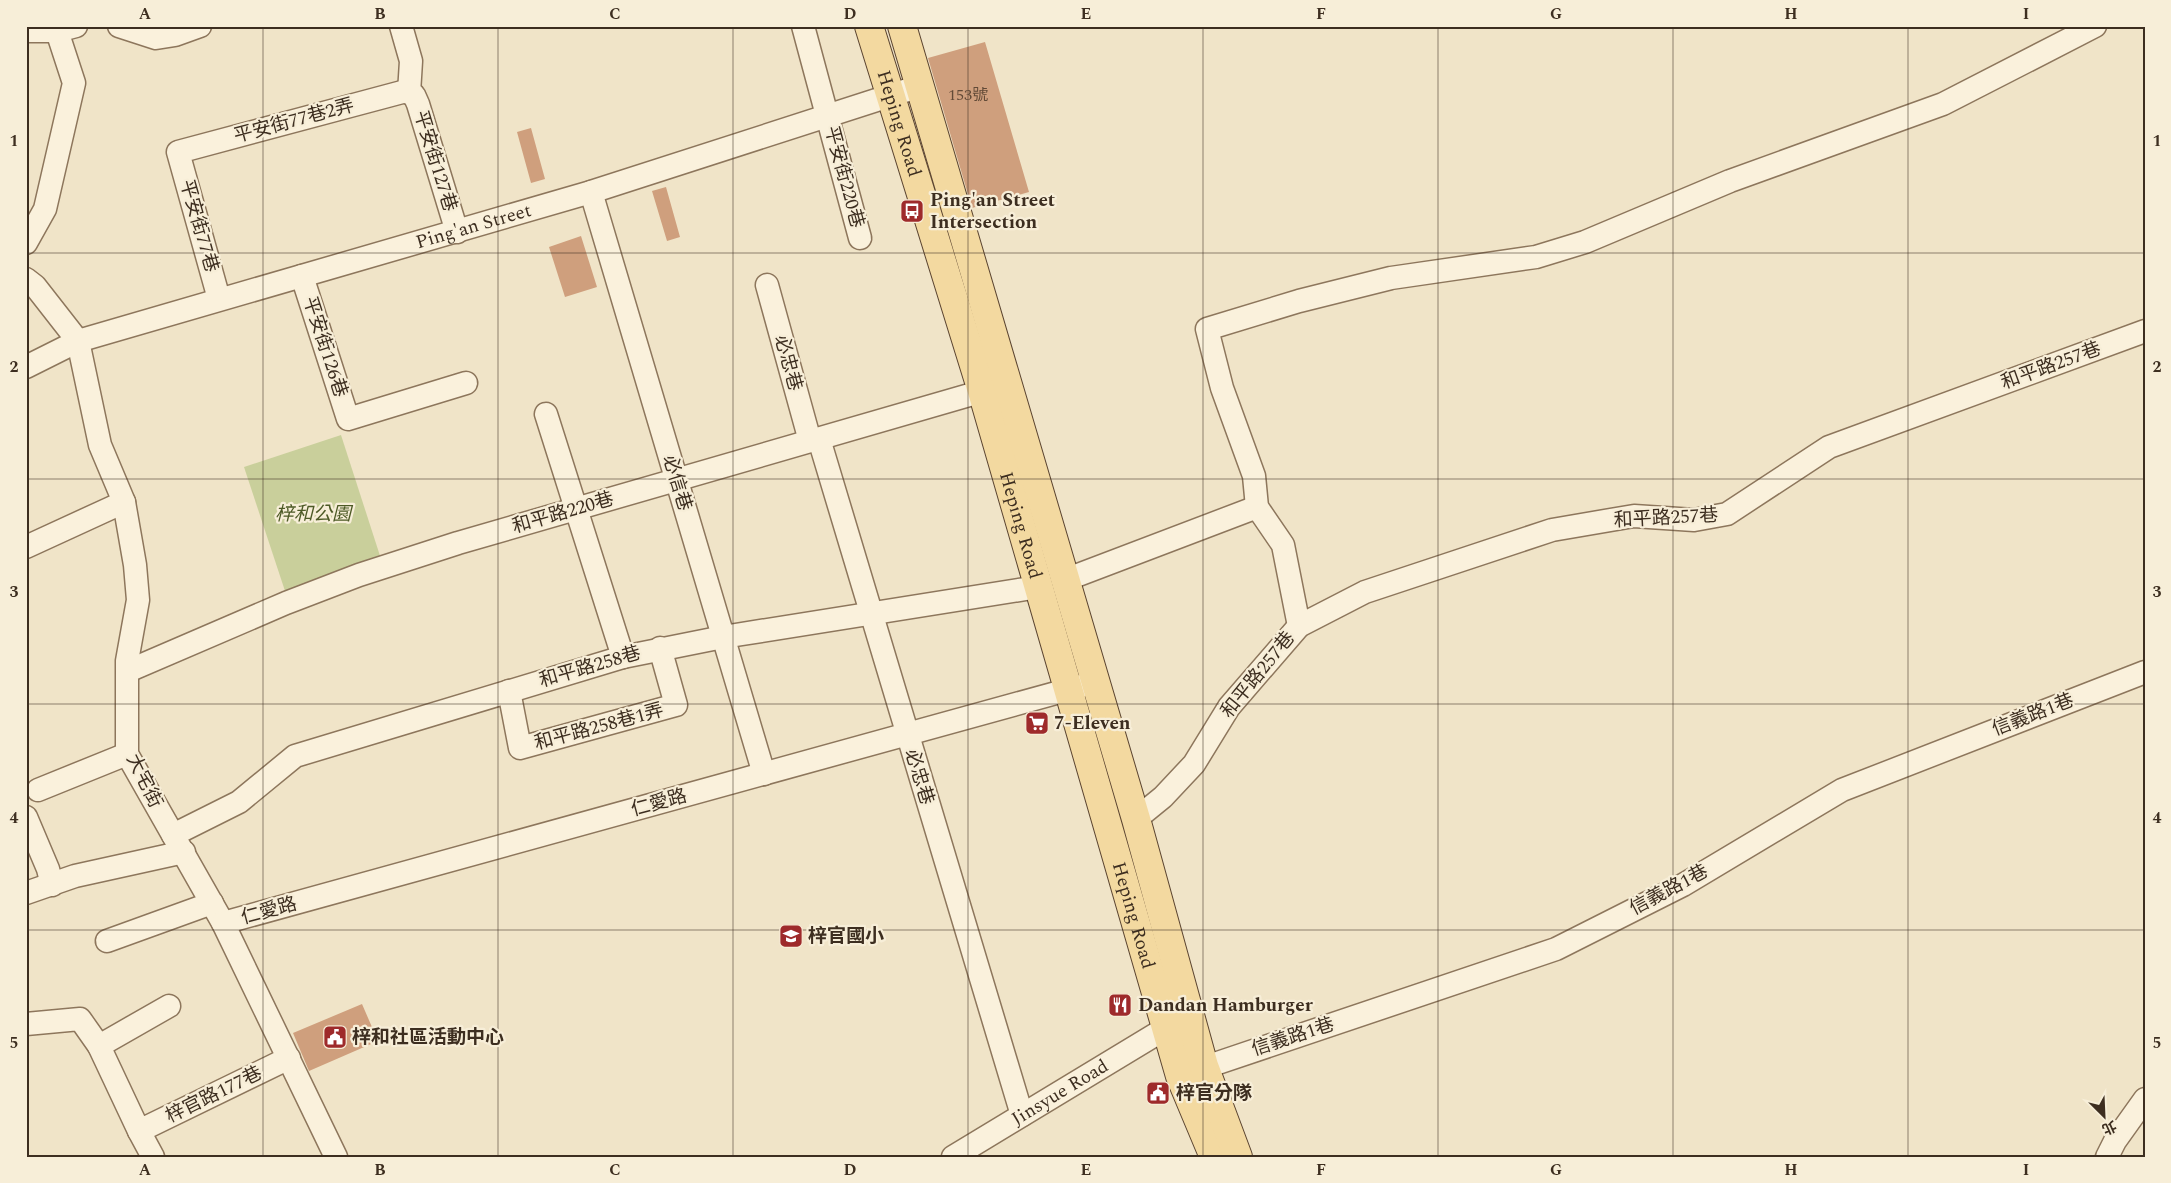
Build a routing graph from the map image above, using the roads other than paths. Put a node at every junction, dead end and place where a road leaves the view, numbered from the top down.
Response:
1 (120, 26) edge
2 (200, 26) edge
3 (401, 26) edge
4 (803, 26) edge
5 (869, 26) edge
6 (902, 26) edge
7 (2095, 26) edge
8 (66, 29) edge
9 (26, 31) edge
10 (920, 86) junction
11 (410, 93) junction
12 (890, 97) junction
13 (828, 117) junction
14 (178, 152) joint
15 (591, 192) junction
16 (456, 232) junction
17 (860, 238) dead end
18 (26, 243) edge
19 (302, 276) junction
20 (26, 279) edge
21 (767, 286) dead end
22 (220, 299) junction
23 (2145, 331) edge
24 (78, 341) junction
25 (26, 366) edge
26 (466, 383) dead end
27 (1008, 384) junction
28 (982, 391) junction
29 (546, 414) dead end
30 (814, 440) junction
31 (676, 480) junction
32 (124, 502) junction
33 (1257, 507) junction
34 (575, 509) junction
35 (26, 547) edge
36 (1065, 580) junction
37 (1038, 587) junction
38 (871, 613) junction
39 (1299, 626) junction
40 (723, 637) junction
41 (660, 648) junction
42 (623, 657) junction
43 (128, 671) junction
44 (2145, 672) edge
45 (1096, 682) junction
46 (1069, 690) junction
47 (509, 691) junction
48 (906, 734) junction
49 (127, 754) junction
50 (764, 774) junction
51 (38, 790) dead end
52 (26, 817) edge
53 (1136, 820) junction
54 (178, 843) junction
55 (52, 885) junction
56 (26, 893) edge
57 (212, 903) junction
58 (223, 923) junction
59 (108, 941) dead end
60 (169, 1006) dead end
61 (1191, 1014) junction
62 (26, 1024) edge
63 (1166, 1028) junction
64 (99, 1046) junction
65 (289, 1058) junction
66 (1192, 1071) junction
67 (2145, 1099) edge
68 (1022, 1114) junction
69 (139, 1131) junction
70 (333, 1156) edge
71 (152, 1157) edge
72 (953, 1157) edge
73 (1214, 1157) edge
74 (1238, 1157) edge
75 (2107, 1157) edge

1 - 2 street
3 - 11 street
4 - 13 street, 平安街220巷
5 - 12 main road, Heping Road
6 - 10 main road, Heping Road
7 - 33 street
8 - 9 street
8 - 18 street
10 - 12 street, Ping'an Street
10 - 27 main road, Heping Road
11 - 14 street, 平安街77巷2弄
11 - 16 street, 平安街127巷
12 - 13 street, Ping'an Street
12 - 28 main road, Heping Road
13 - 15 street, Ping'an Street
13 - 17 street, 平安街220巷
14 - 22 street, 平安街77巷
15 - 16 street, Ping'an Street
15 - 31 street, 必信巷
16 - 19 street, Ping'an Street
19 - 22 street, Ping'an Street
19 - 26 street, 平安街126巷
20 - 24 street
21 - 30 street, 必忠巷
22 - 24 street, Ping'an Street
23 - 39 street, 和平路257巷
24 - 25 street, Ping'an Street
24 - 32 street, 大宅街
27 - 28 street, 和平路220巷
27 - 36 main road, Heping Road
28 - 30 street, 和平路220巷
28 - 37 main road, Heping Road
29 - 34 street
30 - 31 street, 和平路220巷
30 - 38 street, 必忠巷
31 - 34 street, 和平路220巷
31 - 40 street, 必信巷
32 - 35 street
32 - 43 street, 大宅街
33 - 36 street
33 - 39 street
34 - 42 street
34 - 43 street, 和平路220巷
36 - 45 main road, Heping Road
37 - 38 street, 和平路258巷
37 - 46 main road, Heping Road
38 - 40 street, 和平路258巷
38 - 48 street, 必忠巷
39 - 53 street, 和平路257巷
40 - 41 street, 和平路258巷
40 - 50 street, 必信巷
41 - 42 street, 和平路258巷
41 - 47 street, 和平路258巷1弄
42 - 47 street, 和平路258巷
43 - 49 street, 大宅街
44 - 66 street, 信義路1巷
45 - 46 street, 仁愛路
45 - 53 main road, Heping Road
46 - 48 street, 仁愛路
46 - 63 main road, Heping Road
47 - 54 street, 和平路258巷
48 - 50 street, 仁愛路
48 - 68 street, 必忠巷
49 - 51 street
49 - 54 street, 大宅街
50 - 58 street, 仁愛路
52 - 55 street
53 - 61 main road, Heping Road
54 - 55 street, 和平路258巷
54 - 57 street, 大宅街
55 - 56 street, 和平路258巷
57 - 58 street, 大宅街
57 - 59 street
58 - 65 street, 大宅街
60 - 64 street
61 - 63 street, Jinsyue Road
61 - 66 main road, Heping Road
62 - 64 street
63 - 66 main road, Heping Road
63 - 68 street, Jinsyue Road
64 - 69 street
65 - 69 street, 梓官路177巷
65 - 70 street, 大宅街
66 - 73 main road
66 - 74 main road
67 - 75 street
68 - 72 street, Jinsyue Road
69 - 71 street

